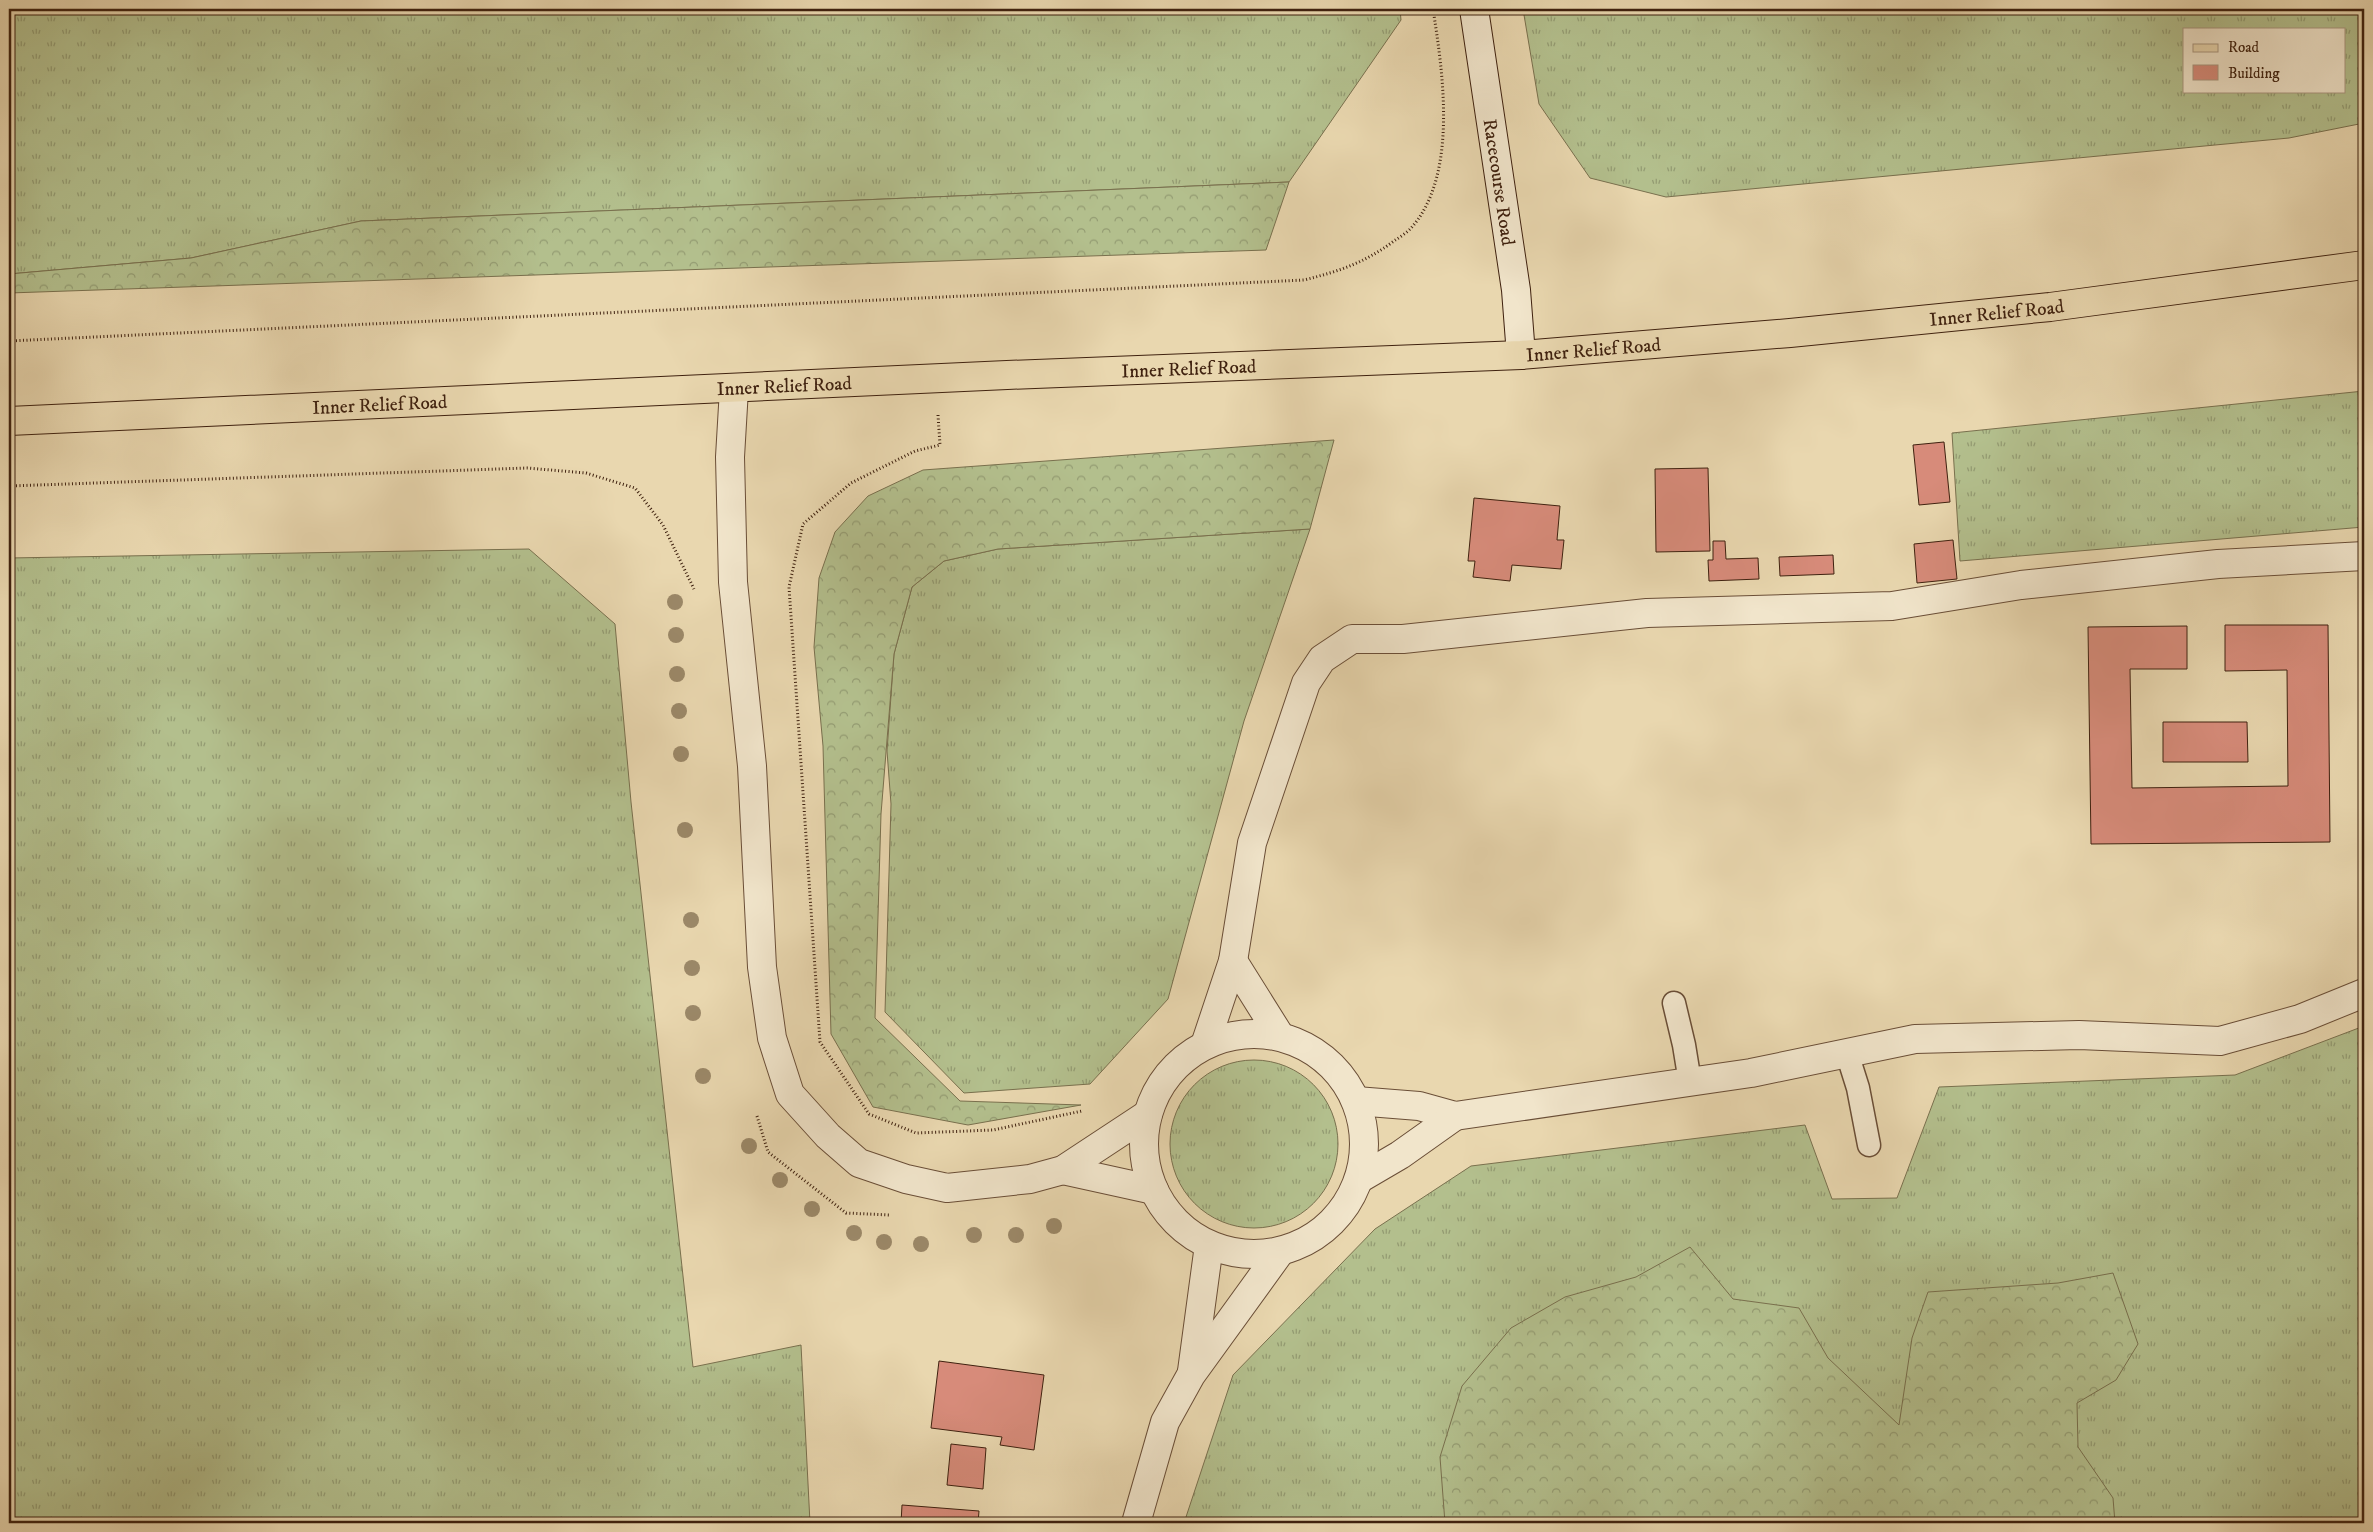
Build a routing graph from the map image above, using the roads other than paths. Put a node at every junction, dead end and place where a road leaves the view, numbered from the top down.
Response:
1 (1474, 9) edge
2 (2364, 265) edge
3 (1521, 355) junction
4 (734, 389) junction
5 (9, 421) edge
6 (2364, 556) edge
7 (1233, 961) junction
8 (2364, 993) edge
9 (1674, 1003) dead end
10 (1280, 1036) junction
11 (1205, 1045) junction
12 (1847, 1053) junction
13 (1690, 1082) junction
14 (1356, 1101) junction
15 (1148, 1114) junction
16 (1456, 1116) junction
17 (1869, 1145) dead end
18 (1063, 1170) junction
19 (1360, 1179) junction
20 (1154, 1190) junction
21 (1210, 1245) junction
22 (1280, 1252) junction
23 (1191, 1375) junction
24 (1136, 1523) edge

1 - 3 street, Racecourse Road
2 - 3 main road, Inner Relief Road
3 - 4 main road, Inner Relief Road
4 - 5 main road, Inner Relief Road
4 - 18 street
6 - 7 street
7 - 10 street
7 - 11 street
8 - 12 street
9 - 13 lane
10 - 11 street
10 - 14 street
11 - 15 street
12 - 13 street
12 - 17 lane
13 - 16 street
14 - 16 street
14 - 19 street
15 - 18 street
15 - 20 street
16 - 19 street
18 - 20 street
19 - 22 street
20 - 21 street
21 - 22 street
21 - 23 street
22 - 23 street
23 - 24 street

